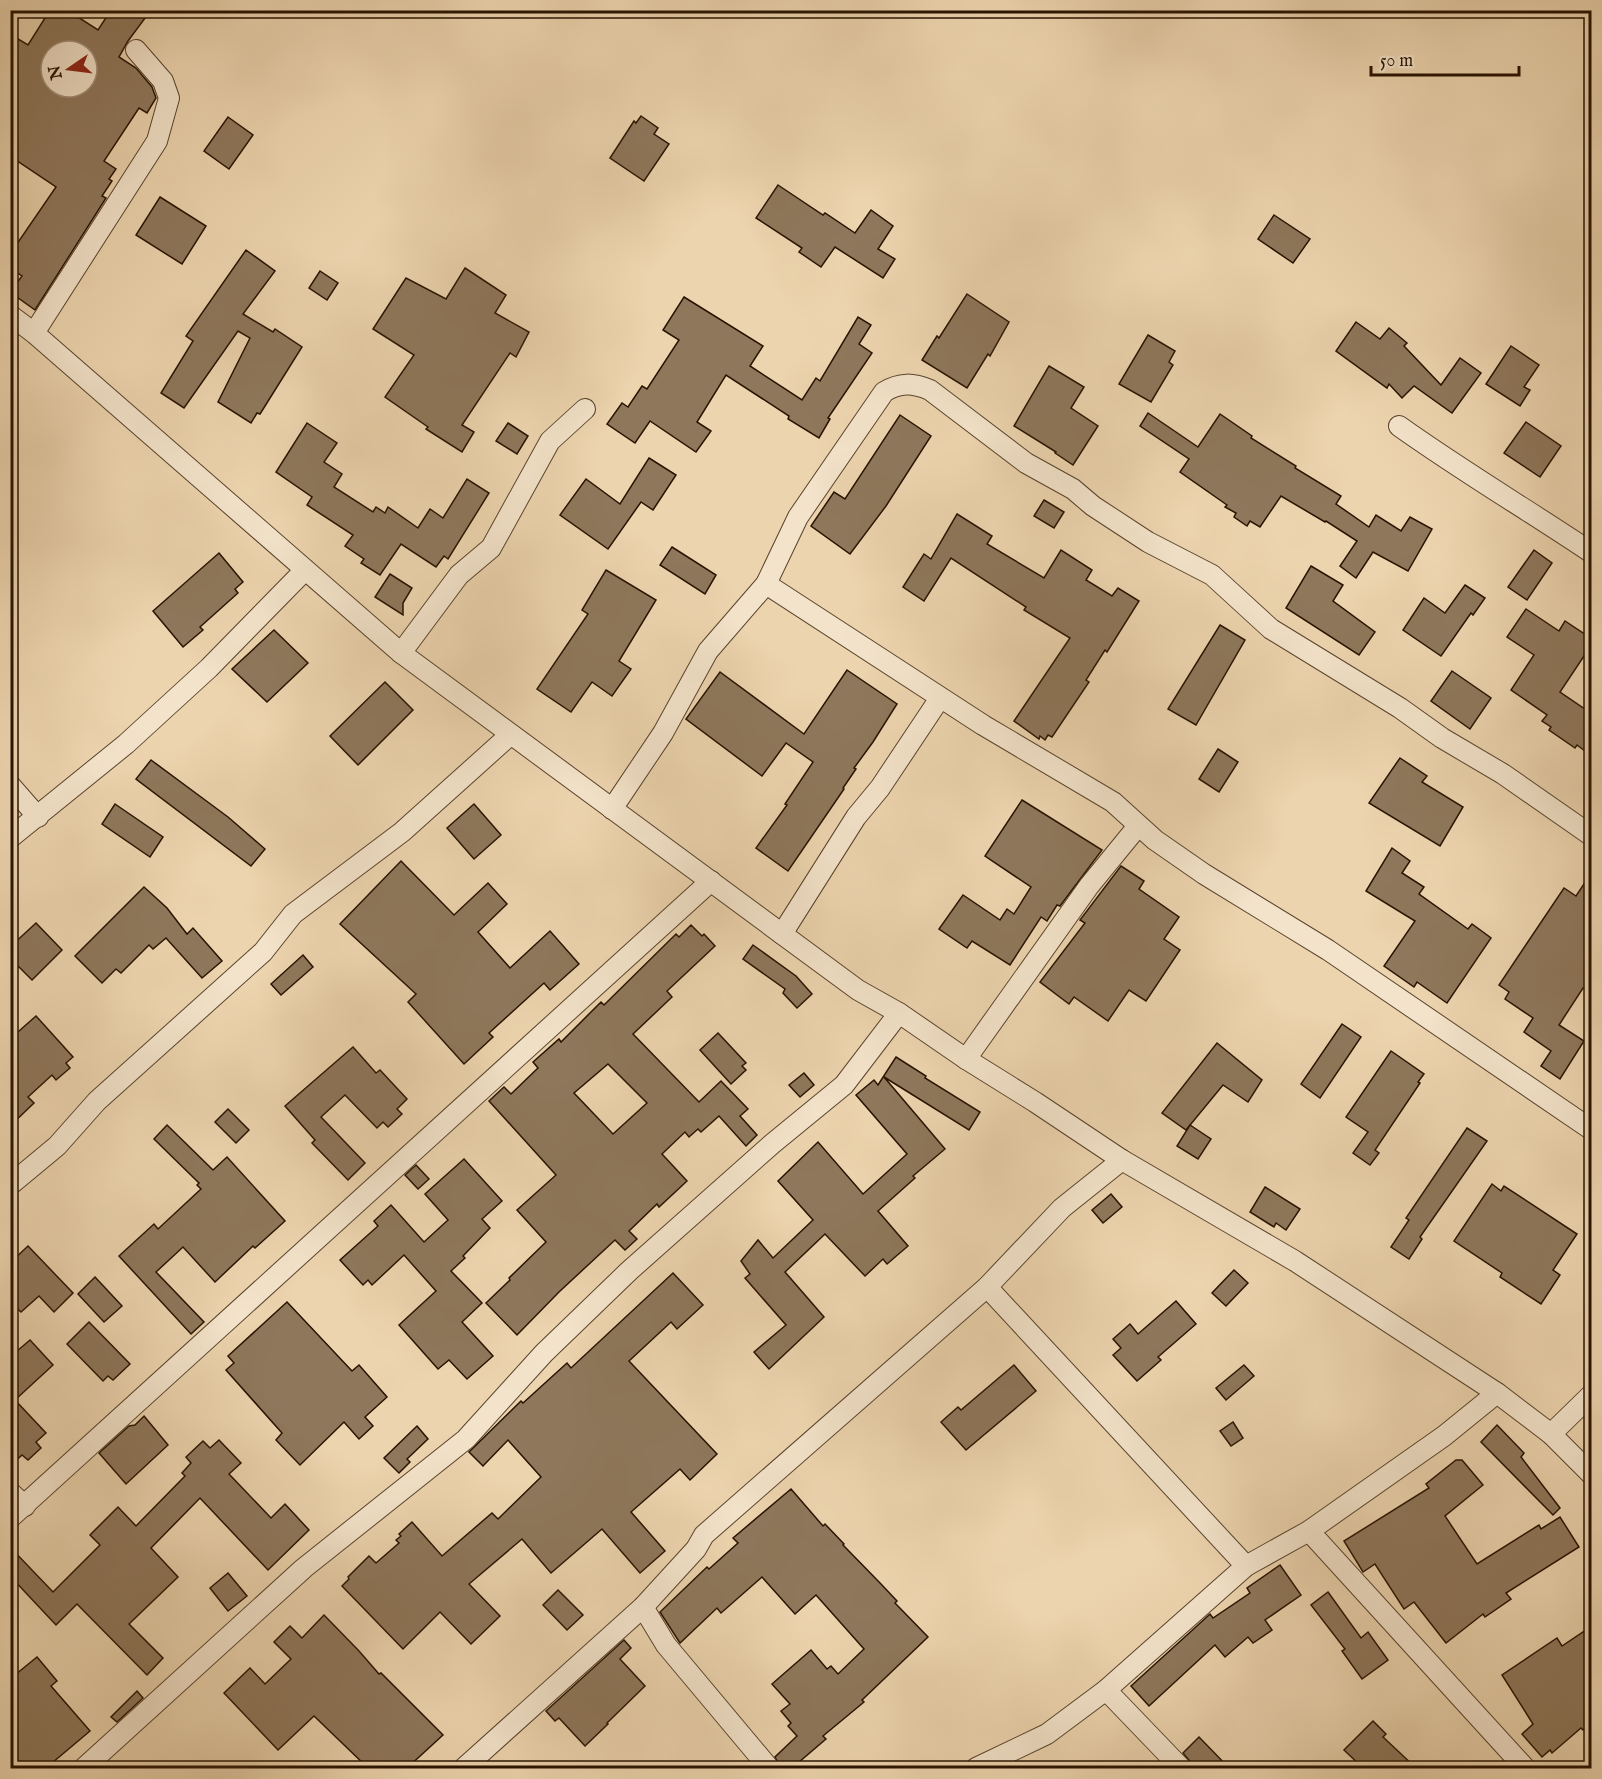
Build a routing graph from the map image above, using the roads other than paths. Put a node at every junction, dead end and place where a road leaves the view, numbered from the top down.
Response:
1 (136, 50) dead end
2 (10, 315) edge
3 (34, 333) junction
4 (585, 409) dead end
5 (1399, 426) dead end
6 (1592, 553) edge
7 (305, 570) junction
8 (766, 584) junction
9 (401, 653) junction
10 (940, 698) junction
11 (510, 735) junction
12 (10, 785) edge
13 (612, 809) junction
14 (38, 817) junction
15 (1138, 826) junction
16 (1592, 836) edge
17 (10, 838) edge
18 (711, 881) junction
19 (782, 934) junction
20 (899, 1012) junction
21 (966, 1059) junction
22 (1592, 1130) edge
23 (1122, 1160) junction
24 (10, 1185) edge
25 (987, 1287) junction
26 (1497, 1394) junction
27 (1592, 1394) edge
28 (1551, 1434) junction
29 (1592, 1475) edge
30 (15, 1505) edge
31 (1309, 1531) junction
32 (1246, 1566) junction
33 (642, 1607) junction
34 (1106, 1690) junction
35 (84, 1768) edge
36 (464, 1768) edge
37 (769, 1768) edge
38 (976, 1768) edge
39 (1181, 1768) edge
40 (1525, 1768) edge

1 - 3 street
2 - 3 street
3 - 7 street
4 - 9 street
5 - 6 street
7 - 9 street
7 - 14 street
8 - 10 street
8 - 13 street
8 - 16 street
9 - 11 street
10 - 15 street
10 - 19 street
11 - 13 street
11 - 24 street
12 - 14 street
13 - 18 street
14 - 17 street
15 - 21 street
15 - 22 street
18 - 19 street
18 - 30 street
19 - 20 street
20 - 21 street
20 - 35 street
21 - 23 street
23 - 25 street
23 - 26 street
25 - 32 street
25 - 33 street
26 - 28 street
26 - 31 street
27 - 28 street
28 - 29 street
31 - 32 street
31 - 40 street
32 - 34 street
33 - 36 street
33 - 37 street
34 - 38 street
34 - 39 street

